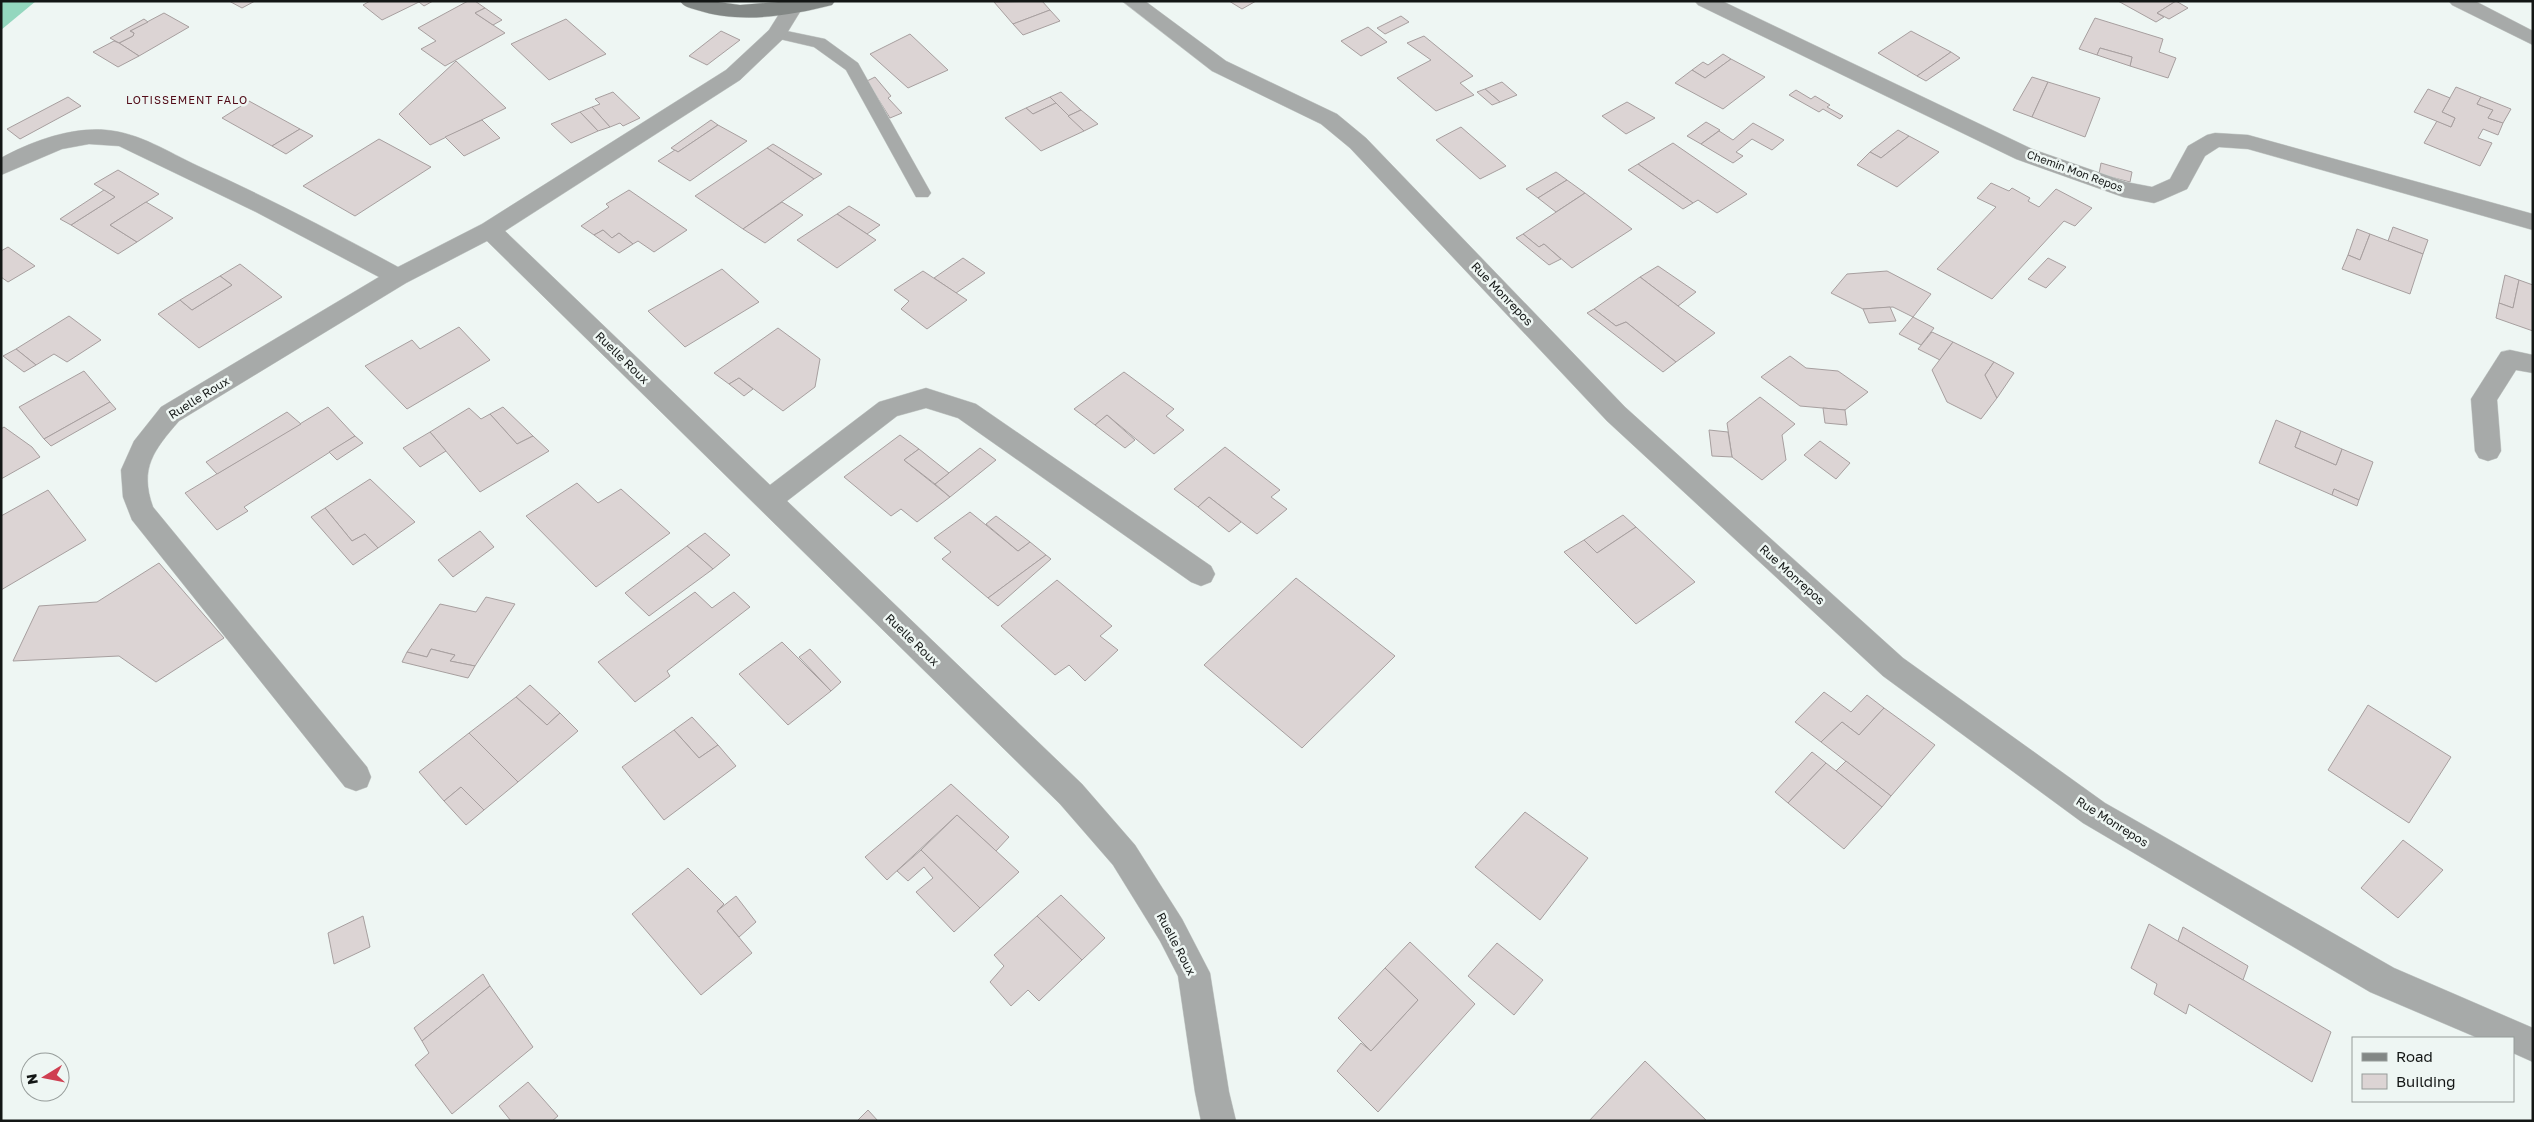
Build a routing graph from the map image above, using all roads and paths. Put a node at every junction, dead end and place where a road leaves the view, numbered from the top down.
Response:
1 (690, 1) edge
2 (825, 1) edge
3 (1132, 1) edge
4 (1705, 1) edge
5 (2459, 1) edge
6 (793, 7) junction
7 (777, 34) junction
8 (2533, 39) edge
9 (1, 168) edge
10 (922, 193) dead end
11 (2533, 222) edge
12 (490, 230) junction
13 (398, 278) junction
14 (2533, 364) edge
15 (2488, 451) dead end
16 (768, 501) junction
17 (1200, 574) dead end
18 (356, 777) dead end
19 (2533, 1045) edge
20 (1220, 1121) edge

1 - 6 main road
2 - 6 main road
3 - 19 street, Rue Monrepos
4 - 11 street, Chemin Mon Repos
5 - 8 street
6 - 7 street, Ruelle Roux
7 - 10 lane
7 - 12 street, Ruelle Roux
9 - 13 street
12 - 13 street, Ruelle Roux
12 - 16 street, Ruelle Roux
13 - 18 street, Ruelle Roux
14 - 15 street
16 - 17 street
16 - 20 street, Ruelle Roux

